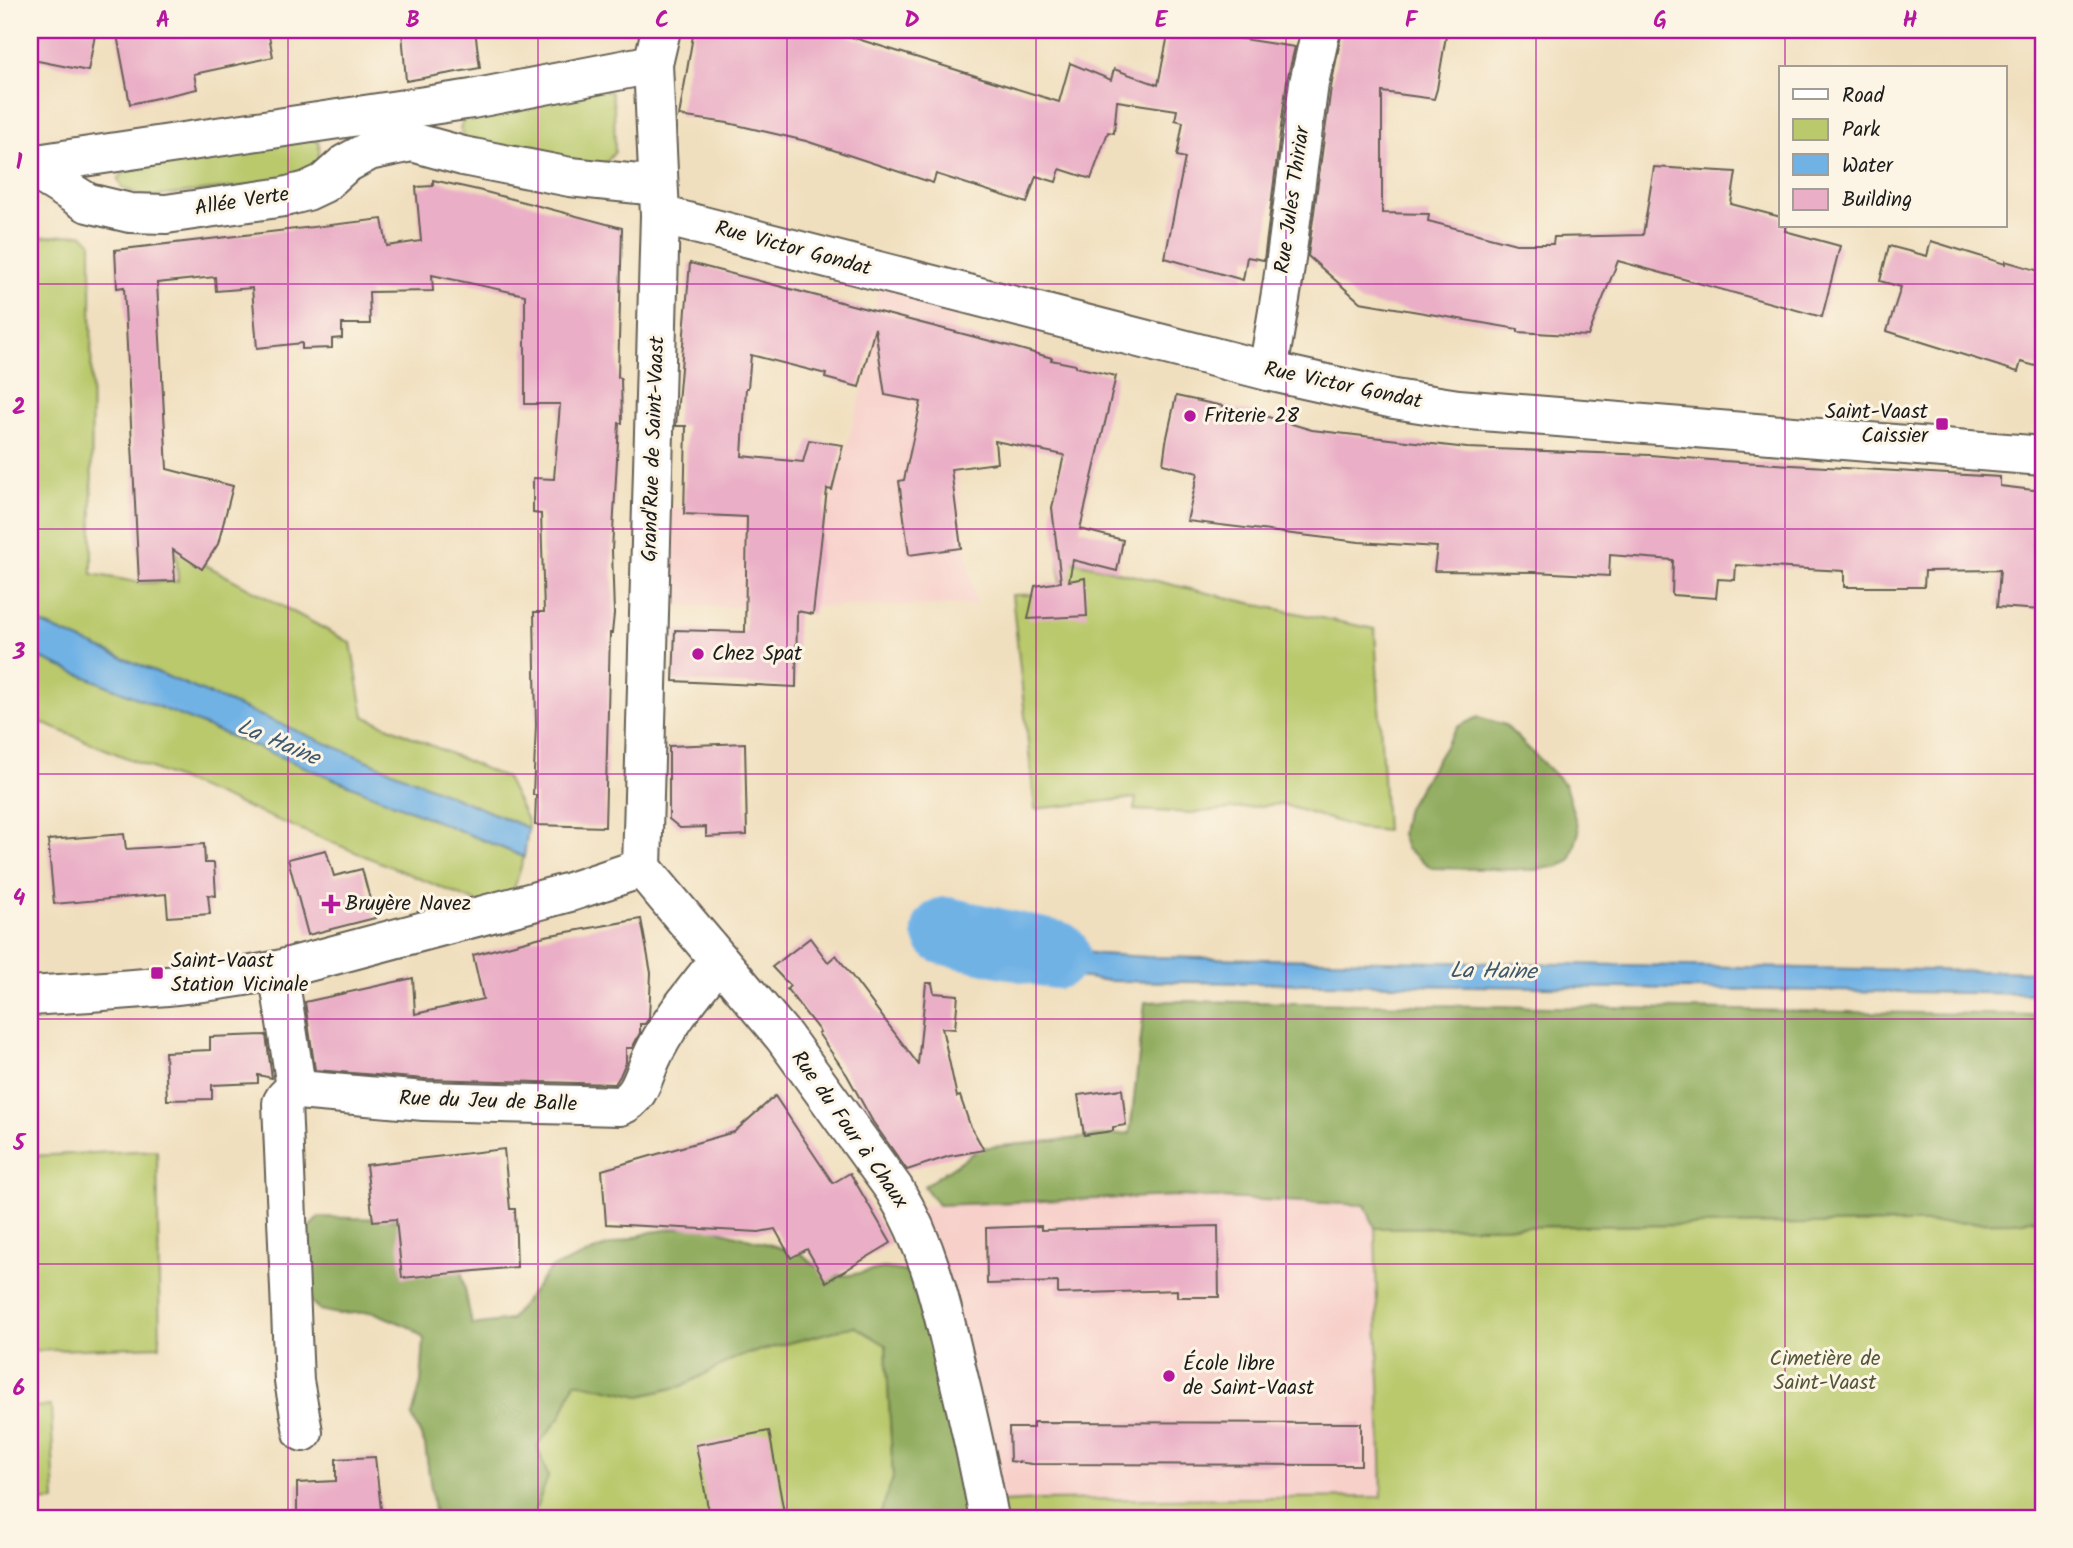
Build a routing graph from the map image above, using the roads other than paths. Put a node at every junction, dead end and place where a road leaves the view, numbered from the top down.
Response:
1 (1321, 30) edge
2 (657, 47) edge
3 (30, 166) edge
4 (659, 200) junction
5 (1268, 371) junction
6 (2043, 456) edge
7 (642, 868) junction
8 (719, 960) junction
9 (278, 970) junction
10 (30, 996) edge
11 (296, 1087) junction
12 (303, 1432) dead end
13 (989, 1518) edge

1 - 5 street, Rue Jules Thiriar
2 - 3 street, Allée Verte
2 - 4 street, Grand'Rue de Saint-Vaast
3 - 4 street, Allée Verte
4 - 5 street, Rue Victor Gondat
4 - 7 street, Grand'Rue de Saint-Vaast
5 - 6 street, Rue Victor Gondat
7 - 8 street, Rue du Four à Chaux
7 - 9 street
8 - 11 street, Rue du Jeu de Balle
8 - 13 street, Rue du Four à Chaux
9 - 10 street
9 - 11 street
11 - 12 street

